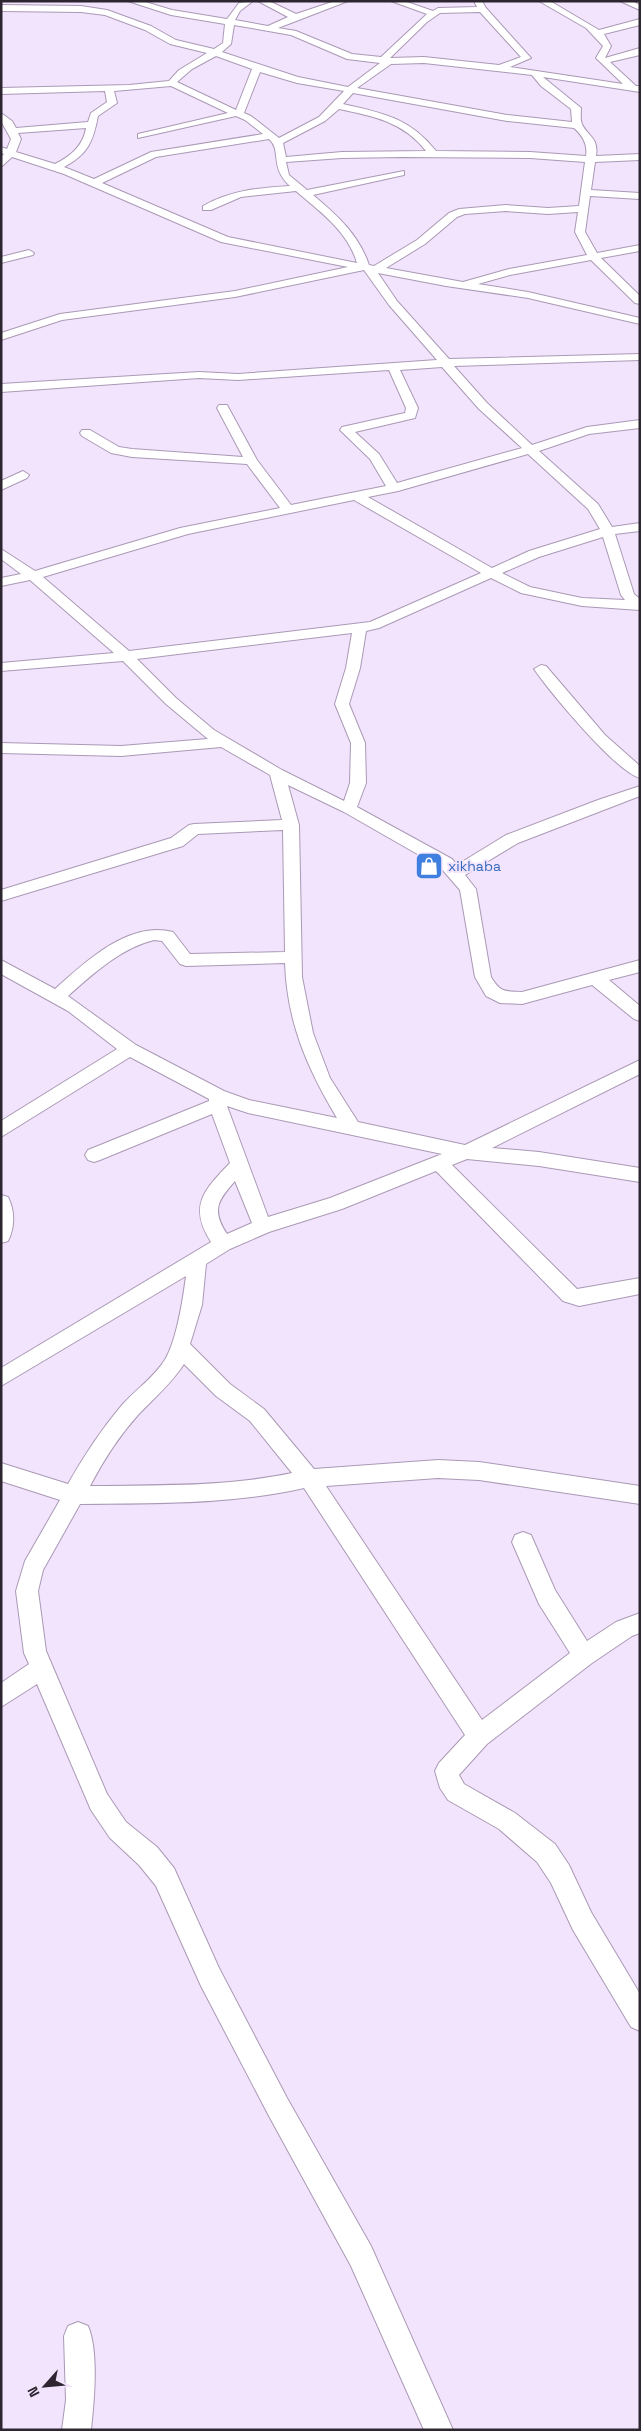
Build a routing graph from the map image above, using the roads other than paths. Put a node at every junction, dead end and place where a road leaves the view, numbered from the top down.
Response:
1 (40, 1) edge
2 (132, 1) edge
3 (248, 1) edge
4 (262, 1) edge
5 (344, 1) edge
6 (395, 1) edge
7 (430, 1) edge
8 (543, 1) edge
9 (624, 1) edge
10 (480, 5) edge
11 (413, 7) junction
12 (1, 8) edge
13 (56, 8) junction
14 (640, 8) edge
15 (434, 14) junction
16 (295, 17) junction
17 (229, 22) junction
18 (640, 22) edge
19 (268, 29) junction
20 (612, 30) junction
21 (598, 33) junction
22 (626, 36) dead end
23 (640, 52) edge
24 (217, 53) junction
25 (386, 60) junction
26 (603, 61) junction
27 (258, 68) junction
28 (500, 68) junction
29 (536, 74) junction
30 (570, 79) junction
31 (172, 83) junction
32 (544, 84) junction
33 (108, 88) junction
34 (636, 89) edge
35 (1, 91) edge
36 (350, 91) junction
37 (337, 106) junction
38 (239, 113) junction
39 (1, 116) edge
40 (91, 125) junction
41 (577, 125) junction
42 (14, 131) junction
43 (141, 136) dead end
44 (275, 139) junction
45 (6, 151) edge
46 (433, 154) junction
47 (640, 157) edge
48 (592, 159) junction
49 (280, 160) junction
50 (1, 164) edge
51 (56, 168) junction
52 (400, 173) dead end
53 (94, 183) junction
54 (300, 191) junction
55 (586, 193) junction
56 (640, 196) edge
57 (207, 208) dead end
58 (582, 209) junction
59 (640, 248) edge
60 (29, 253) dead end
61 (593, 256) junction
62 (1, 260) edge
63 (369, 268) junction
64 (461, 285) junction
65 (638, 301) edge
66 (640, 321) edge
67 (1, 337) edge
68 (640, 356) edge
69 (445, 363) junction
70 (394, 367) junction
71 (1, 388) edge
72 (223, 408) dead end
73 (640, 424) edge
74 (86, 433) dead end
75 (532, 449) junction
76 (251, 461) junction
77 (22, 475) dead end
78 (1, 486) edge
79 (394, 488) junction
80 (358, 497) junction
81 (288, 510) junction
82 (640, 527) edge
83 (608, 530) junction
84 (1, 553) edge
85 (489, 572) junction
86 (33, 576) junction
87 (1, 582) edge
88 (638, 605) edge
89 (360, 628) junction
90 (126, 656) junction
91 (1, 667) edge
92 (541, 669) dead end
93 (222, 742) junction
94 (1, 748) edge
95 (277, 773) junction
96 (640, 773) edge
97 (301, 784) junction
98 (640, 792) edge
99 (285, 794) junction
100 (349, 809) junction
101 (291, 825) junction
102 (456, 873) junction
103 (1, 896) edge
104 (294, 957) junction
105 (1, 966) edge
106 (640, 966) edge
107 (595, 978) junction
108 (56, 997) junction
109 (640, 1015) edge
110 (130, 1049) junction
111 (640, 1066) edge
112 (217, 1101) junction
113 (351, 1126) junction
114 (1, 1130) edge
115 (466, 1152) junction
116 (94, 1155) dead end
117 (439, 1163) junction
118 (239, 1165) junction
119 (640, 1175) edge
120 (1, 1202) edge
121 (263, 1226) junction
122 (1, 1236) edge
123 (223, 1244) junction
124 (197, 1260) junction
125 (640, 1286) edge
126 (180, 1347) junction
127 (1, 1378) edge
128 (1, 1472) edge
129 (309, 1478) junction
130 (73, 1494) junction
131 (640, 1495) edge
132 (523, 1542) dead end
133 (640, 1623) edge
134 (584, 1656) junction
135 (43, 1667) junction
136 (1, 1696) edge
137 (479, 1736) junction
138 (640, 2018) edge
139 (78, 2336) dead end
140 (76, 2430) edge
141 (439, 2430) edge

1 - 13 street
2 - 17 street
3 - 17 street
4 - 16 street
5 - 16 street
6 - 11 street
7 - 11 street
8 - 21 street
9 - 14 street
10 - 15 street
10 - 28 street
11 - 15 street
12 - 13 street
13 - 24 street
15 - 25 street
16 - 19 street
17 - 19 street
17 - 24 street
18 - 20 street
19 - 25 street
20 - 21 street
20 - 22 street
21 - 26 street
23 - 26 street
24 - 27 street
24 - 31 street
25 - 28 street
25 - 36 street
26 - 34 street
27 - 36 street
27 - 38 street
28 - 29 street
29 - 30 street
29 - 32 street
30 - 32 street
30 - 34 street
31 - 33 street
31 - 38 street
32 - 41 street
33 - 35 street
33 - 40 street
36 - 37 street
36 - 41 street
37 - 44 street
37 - 46 street
38 - 43 street
38 - 44 street
39 - 42 street
40 - 42 street
40 - 51 street
41 - 48 street
42 - 45 street
44 - 49 street
44 - 53 street
45 - 50 street
45 - 51 street
46 - 48 street
46 - 49 street
47 - 48 street
48 - 55 street
49 - 54 street
51 - 53 street
52 - 54 street
53 - 63 street
54 - 57 street
54 - 63 street
55 - 56 street
55 - 58 street
58 - 61 street
58 - 63 street
59 - 61 street
60 - 62 street
61 - 64 street
61 - 65 street
63 - 64 street
63 - 67 street
63 - 69 street
64 - 66 street
68 - 69 street
69 - 70 street
69 - 75 street
70 - 71 street
70 - 79 street
72 - 76 street
73 - 75 street
74 - 76 street
75 - 79 street
75 - 83 street
76 - 81 street
77 - 78 street
79 - 80 street
80 - 81 street
80 - 85 street
81 - 86 street
82 - 83 street
83 - 85 street
83 - 88 street
84 - 86 street
85 - 88 street
85 - 89 street
86 - 87 street
86 - 90 street
89 - 90 street
89 - 100 street
90 - 91 street
90 - 93 street
92 - 96 street
93 - 94 street
93 - 95 street
95 - 97 street
95 - 99 street
97 - 99 street
97 - 100 street
98 - 102 street
99 - 101 street
100 - 102 street
101 - 103 street
101 - 104 street
102 - 107 street
104 - 108 street
104 - 113 street
105 - 108 street
106 - 107 street
107 - 109 street
108 - 110 street
110 - 112 street
110 - 114 street
111 - 115 street
112 - 113 street
112 - 116 street
112 - 118 street
113 - 115 street
115 - 117 street
115 - 119 street
117 - 121 street
117 - 125 street
118 - 121 street
118 - 123 street
120 - 122 street
121 - 123 street
123 - 124 street
124 - 126 street
124 - 127 street
126 - 129 street
126 - 130 street
128 - 130 street
129 - 130 street
129 - 131 street
129 - 137 street
130 - 135 street
132 - 134 street
133 - 134 street
134 - 137 street
135 - 136 street
135 - 141 street
137 - 138 street
139 - 140 street

